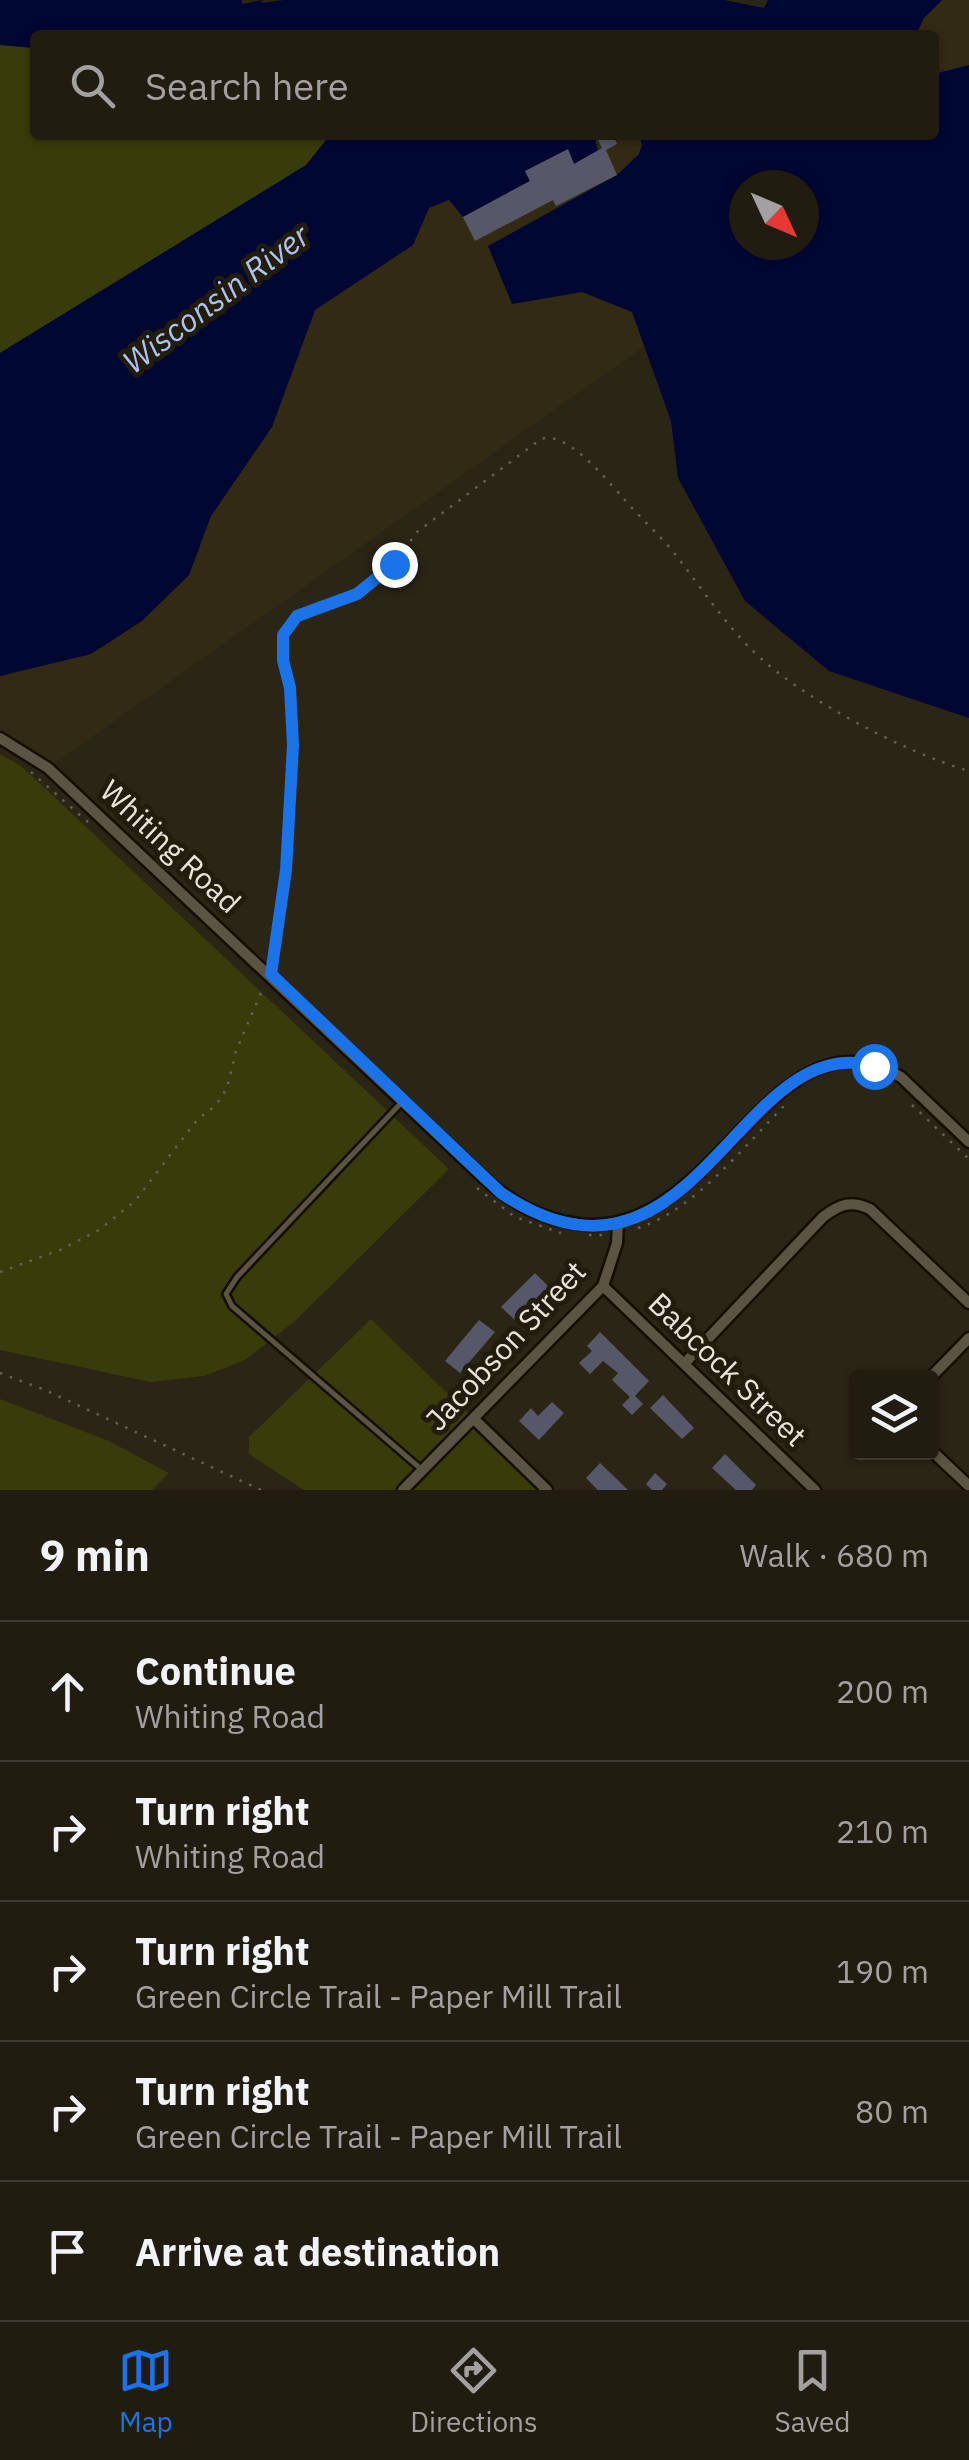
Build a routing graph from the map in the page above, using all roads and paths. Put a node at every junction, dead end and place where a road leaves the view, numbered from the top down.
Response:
1 (0, 738) edge
2 (969, 770) edge
3 (271, 974) junction
4 (404, 1100) junction
5 (791, 1100) dead end
6 (910, 1103) dead end
7 (969, 1142) edge
8 (969, 1159) edge
9 (618, 1228) junction
10 (600, 1236) dead end
11 (0, 1272) edge
12 (603, 1286) junction
13 (969, 1303) edge
14 (969, 1338) edge
15 (684, 1364) junction
16 (938, 1370) edge
17 (0, 1373) edge
18 (474, 1420) junction
19 (939, 1457) edge
20 (423, 1470) junction
21 (969, 1486) edge
22 (261, 1490) edge
23 (403, 1490) edge
24 (547, 1490) edge
25 (815, 1490) edge

1 - 3 street, Whiting Road
2 - 3 path
3 - 4 street, Whiting Road
3 - 11 path
4 - 9 street, Whiting Road
4 - 20 lane
5 - 9 path
6 - 8 path
7 - 9 street, Whiting Road
9 - 10 path
9 - 12 street, Jacobson Street
12 - 15 street, Babcock Street
12 - 18 street, Jacobson Street
13 - 15 street
14 - 16 street
15 - 25 street, Babcock Street
17 - 22 path
18 - 20 street, Jacobson Street
18 - 24 street
19 - 21 street
20 - 23 street, Jacobson Street

